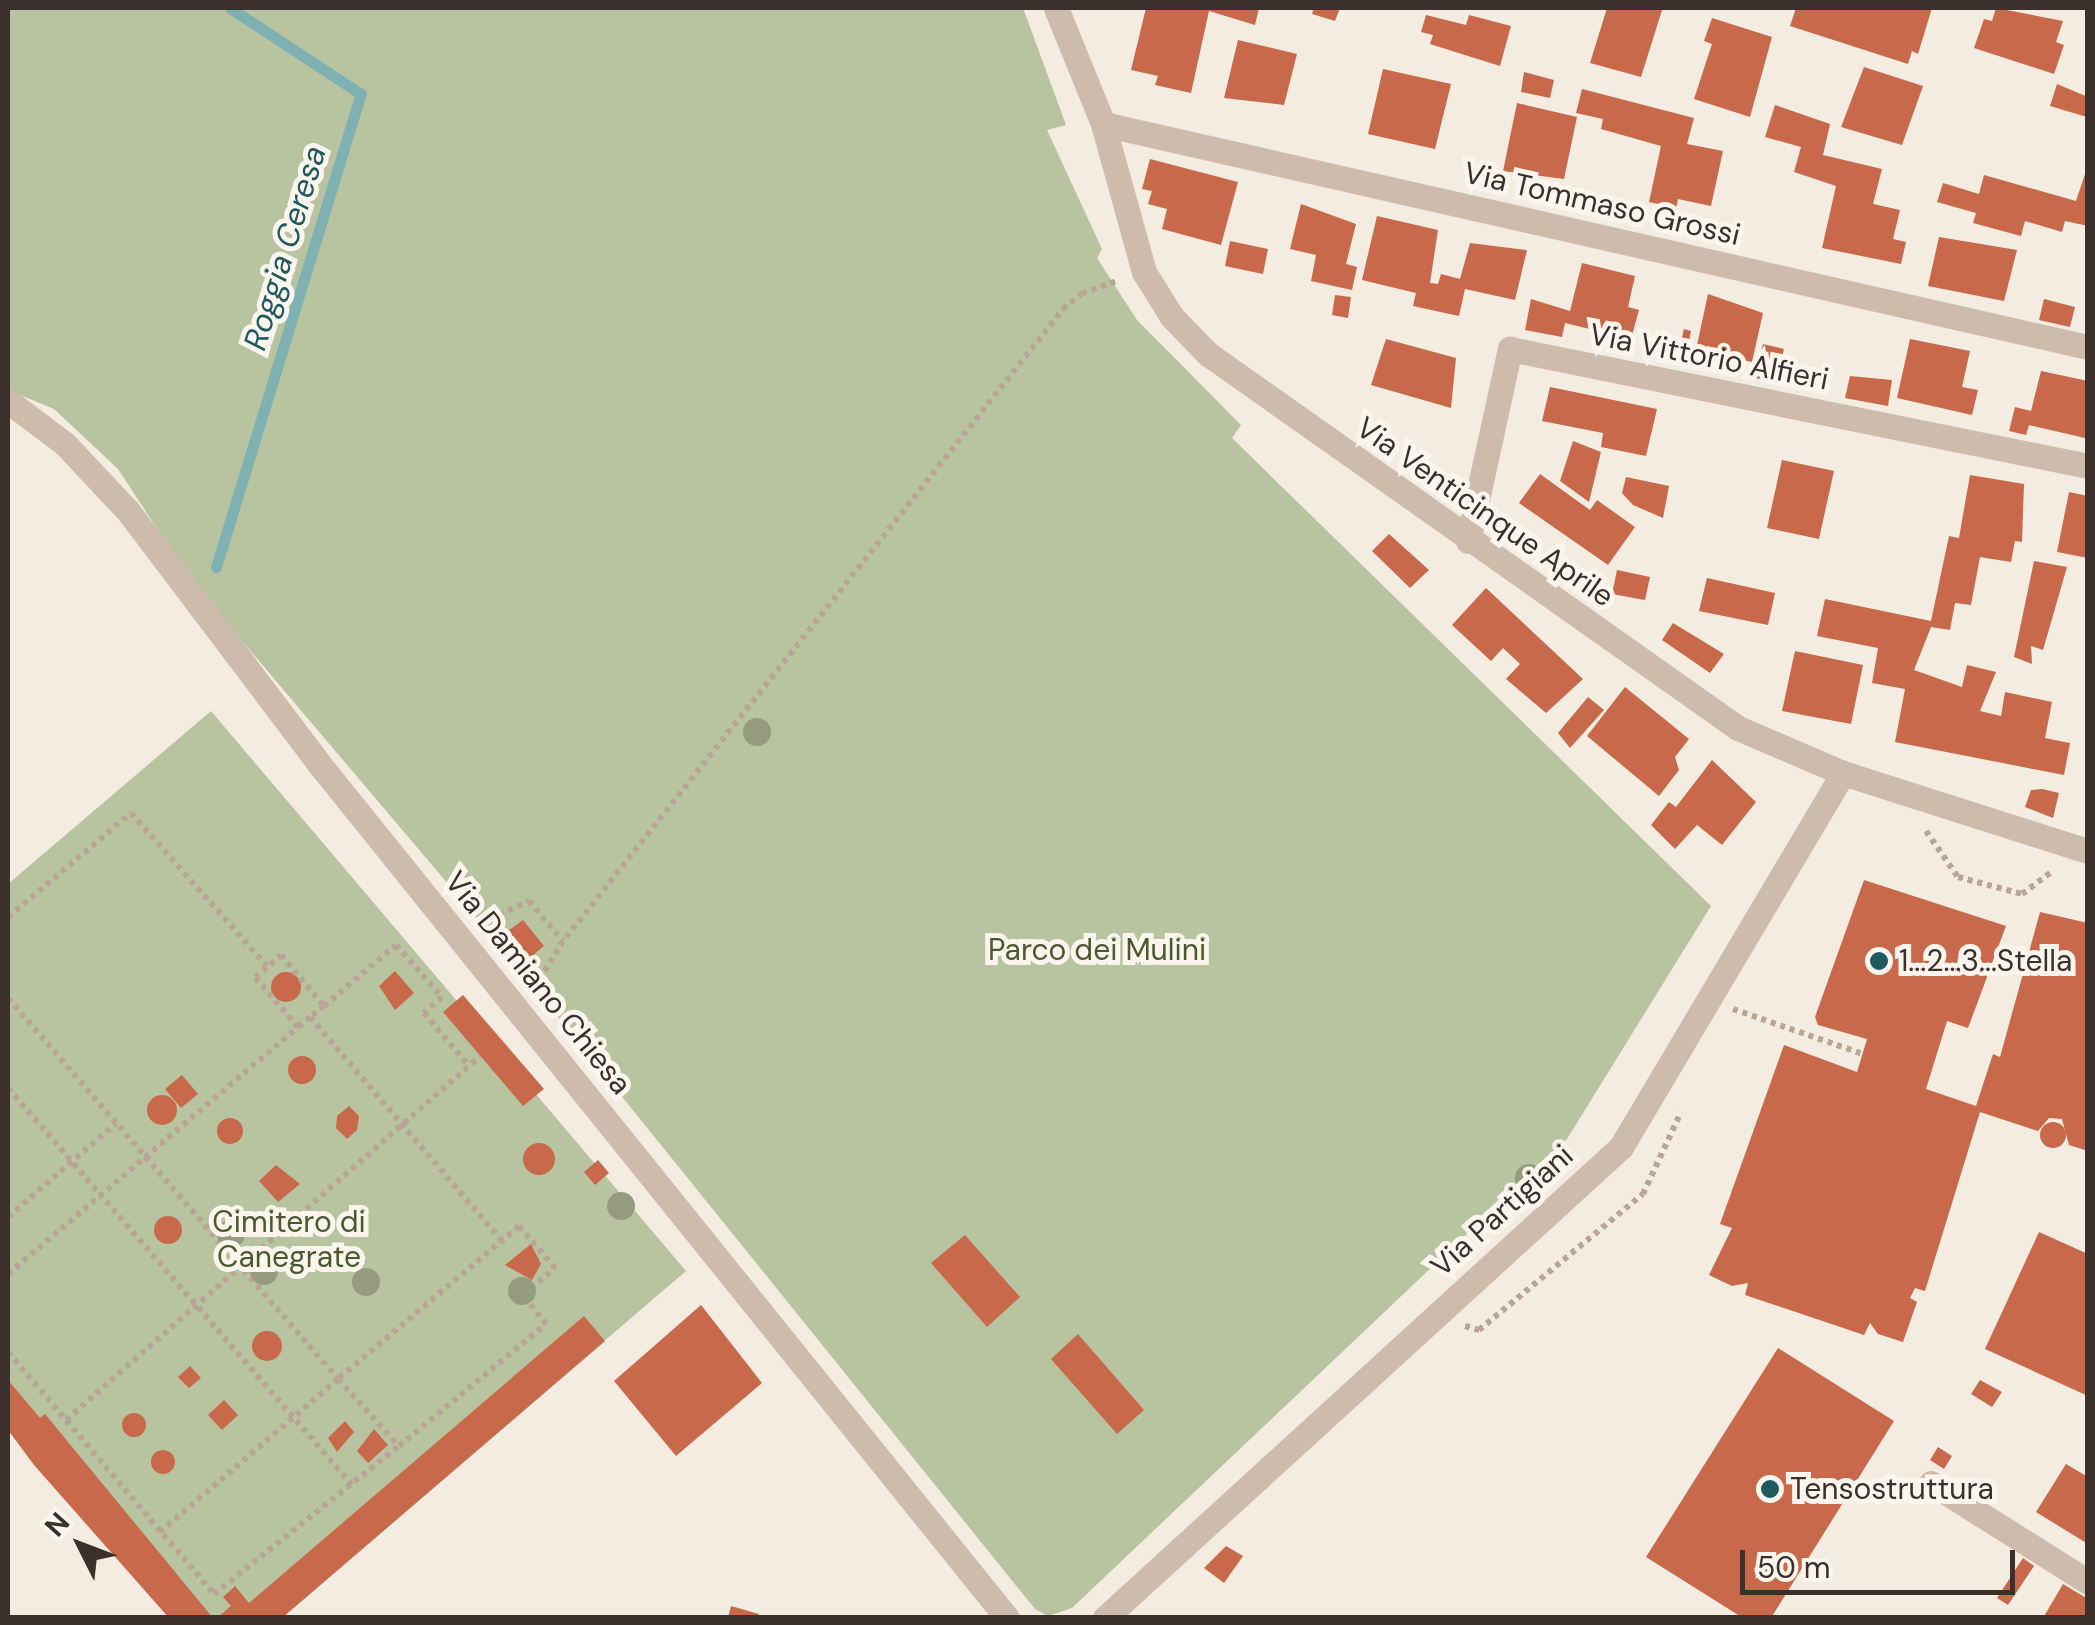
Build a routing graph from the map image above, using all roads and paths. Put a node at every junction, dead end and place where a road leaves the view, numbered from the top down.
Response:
1 (1056, 8) edge
2 (1103, 124) junction
3 (1144, 272) junction
4 (2088, 347) edge
5 (8, 401) edge
6 (2088, 466) edge
7 (1468, 541) junction
8 (1843, 772) junction
9 (2088, 851) edge
10 (8, 917) edge
11 (267, 966) junction
12 (8, 998) edge
13 (1709, 999) junction
14 (512, 1004) junction
15 (324, 1006) junction
16 (310, 1017) junction
17 (298, 1027) junction
18 (1862, 1054) dead end
19 (480, 1056) dead end
20 (470, 1066) junction
21 (8, 1088) edge
22 (116, 1123) junction
23 (403, 1124) junction
24 (146, 1156) junction
25 (72, 1161) junction
26 (101, 1195) junction
27 (8, 1217) edge
28 (502, 1241) junction
29 (242, 1266) junction
30 (8, 1274) edge
31 (197, 1305) junction
32 (8, 1352) edge
33 (338, 1378) junction
34 (294, 1417) junction
35 (66, 1420) junction
36 (398, 1446) junction
37 (1931, 1483) dead end
38 (352, 1484) junction
39 (160, 1532) junction
40 (2088, 1582) edge
41 (1007, 1618) edge
42 (1105, 1618) edge

1 - 2 street, Via Venticinque Aprile
2 - 3 street, Via Venticinque Aprile
2 - 4 street, Via Tommaso Grossi
3 - 7 street, Via Venticinque Aprile
3 - 14 path
5 - 14 street, Via Damiano Chiesa
6 - 7 street, Via Vittorio Alfieri
7 - 8 street, Via Venticinque Aprile
8 - 9 street, Via Venticinque Aprile
8 - 13 street, Via Partigiani
10 - 11 path
11 - 15 path
11 - 17 path
12 - 22 path
13 - 18 path
13 - 42 street, Via Partigiani
14 - 41 street, Via Damiano Chiesa
15 - 16 path
15 - 20 path
16 - 17 path
16 - 23 path
17 - 24 path
19 - 20 path
20 - 23 path
21 - 25 path
22 - 24 path
22 - 25 path
23 - 28 path
23 - 29 path
24 - 26 path
24 - 29 path
25 - 26 path
25 - 27 path
26 - 30 path
26 - 31 path
28 - 33 path
28 - 36 path
29 - 31 path
29 - 33 path
31 - 34 path
31 - 35 path
32 - 35 path
33 - 34 path
33 - 36 path
34 - 38 path
34 - 39 path
35 - 39 path
36 - 38 path
37 - 40 street
38 - 39 path

